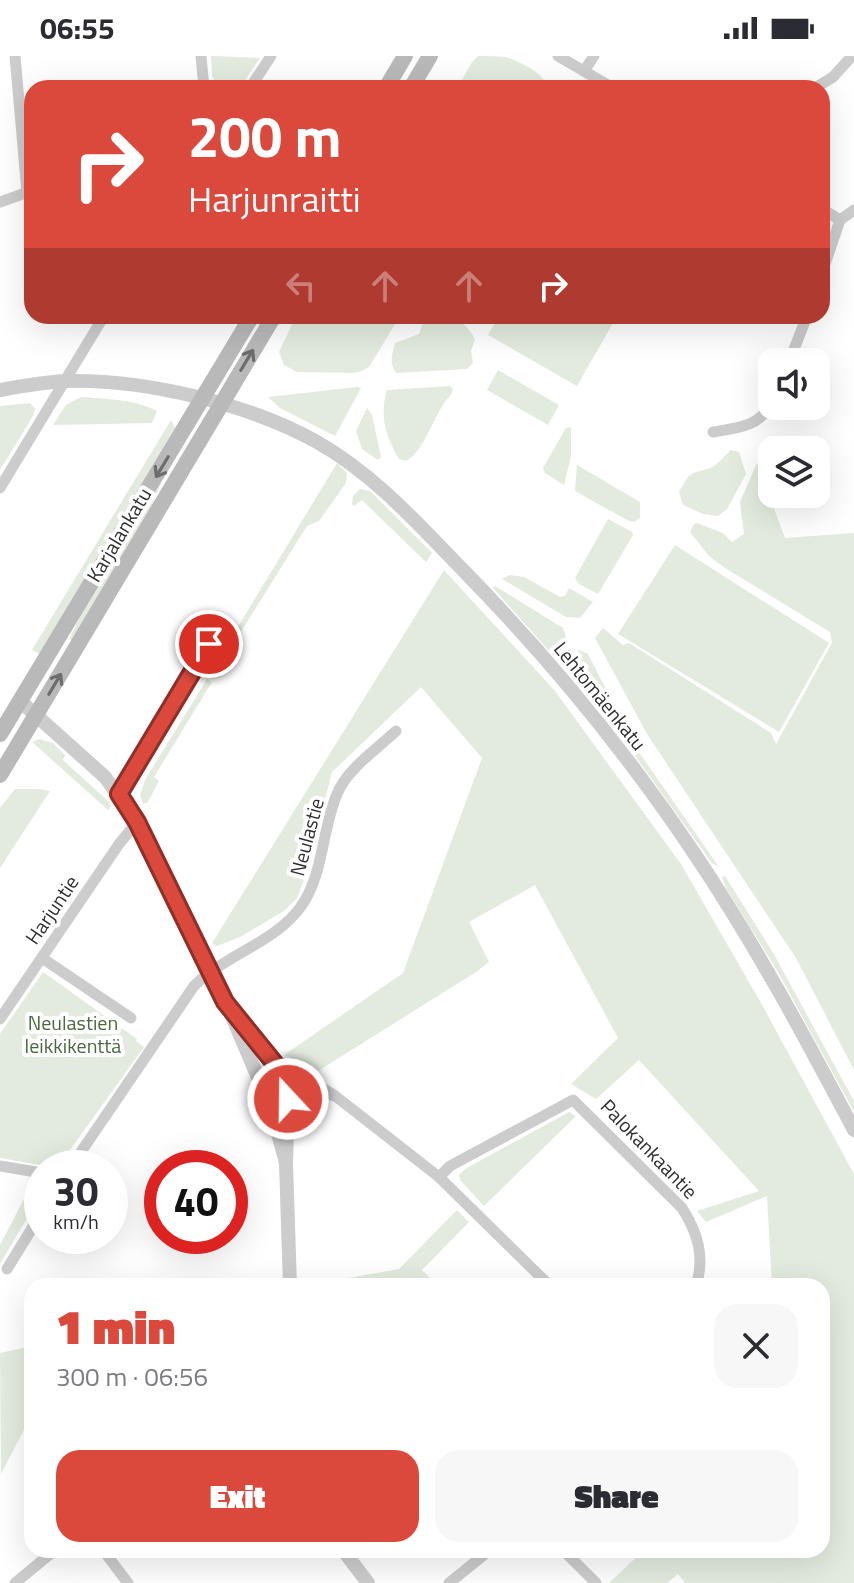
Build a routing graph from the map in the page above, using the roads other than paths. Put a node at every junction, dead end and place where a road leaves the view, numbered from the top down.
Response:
1 (15, 56) edge
2 (201, 56) edge
3 (271, 56) edge
4 (405, 56) edge
5 (430, 56) edge
6 (558, 56) edge
7 (594, 56) edge
8 (852, 56) edge
9 (584, 71) junction
10 (203, 80) edge
11 (255, 80) edge
12 (391, 80) edge
13 (416, 80) edge
14 (599, 80) edge
15 (828, 80) edge
16 (24, 138) edge
17 (24, 194) edge
18 (0, 202) edge
19 (854, 210) edge
20 (830, 214) edge
21 (840, 220) junction
22 (830, 249) edge
23 (99, 324) edge
24 (247, 324) edge
25 (269, 324) edge
26 (804, 324) edge
27 (794, 348) edge
28 (65, 381) junction
29 (0, 390) edge
30 (203, 400) junction
31 (221, 404) junction
32 (758, 420) edge
33 (713, 432) dead end
34 (0, 488) edge
35 (209, 644) dead end
36 (20, 701) junction
37 (36, 715) junction
38 (396, 731) dead end
39 (0, 734) edge
40 (0, 775) edge
41 (119, 794) junction
42 (137, 822) junction
43 (42, 958) junction
44 (208, 972) junction
45 (228, 1007) junction
46 (131, 1018) dead end
47 (0, 1019) edge
48 (276, 1065) junction
49 (263, 1087) junction
50 (334, 1095) junction
51 (288, 1099) junction
52 (854, 1130) edge
53 (82, 1150) edge
54 (286, 1163) junction
55 (0, 1166) edge
56 (24, 1170) edge
57 (439, 1177) junction
58 (24, 1241) edge
59 (7, 1269) dead end
60 (290, 1278) edge
61 (542, 1278) edge
62 (699, 1278) edge
63 (45, 1558) edge
64 (109, 1558) edge
65 (349, 1558) edge
66 (480, 1558) edge
67 (571, 1558) edge
68 (15, 1583) edge
69 (128, 1583) edge
70 (368, 1583) edge
71 (449, 1583) edge
72 (596, 1583) edge

1 - 16 street
2 - 10 street
3 - 11 street
4 - 12 main road
5 - 13 main road
6 - 9 street
7 - 9 street
8 - 15 street
9 - 14 street
17 - 18 street
19 - 21 street
20 - 21 street
21 - 22 street
23 - 28 street
24 - 30 main road, Karjalankatu
31 -> 25 main road, Karjalankatu
26 - 27 street
28 - 29 street, Lehtomäenkatu
28 - 30 street, Lehtomäenkatu
28 - 34 street
30 - 31 street, Lehtomäenkatu
30 -> 36 main road, Karjalankatu
37 -> 31 main road, Karjalankatu
31 - 52 street, Lehtomäenkatu
32 - 33 street
35 - 41 street
36 - 37 street
36 - 39 main road, Karjalankatu
37 - 40 main road, Karjalankatu
37 - 41 street
38 - 44 street, Neulastie
41 - 42 street
42 - 43 street, Harjuntie
42 - 44 street
43 - 46 street
43 - 47 street, Harjuntie
44 - 45 street
44 - 53 street, Neulastie
45 - 48 street
45 - 49 street
48 - 49 street
48 - 50 street
48 - 51 street
49 - 51 street
49 - 54 street
50 - 51 street
50 - 57 street
51 - 54 street
54 - 60 street
55 - 56 street
57 - 61 street
57 - 62 street, Palokankaantie
58 - 59 street
63 - 68 street
64 - 69 street
65 - 70 street
66 - 71 street
67 - 72 street

